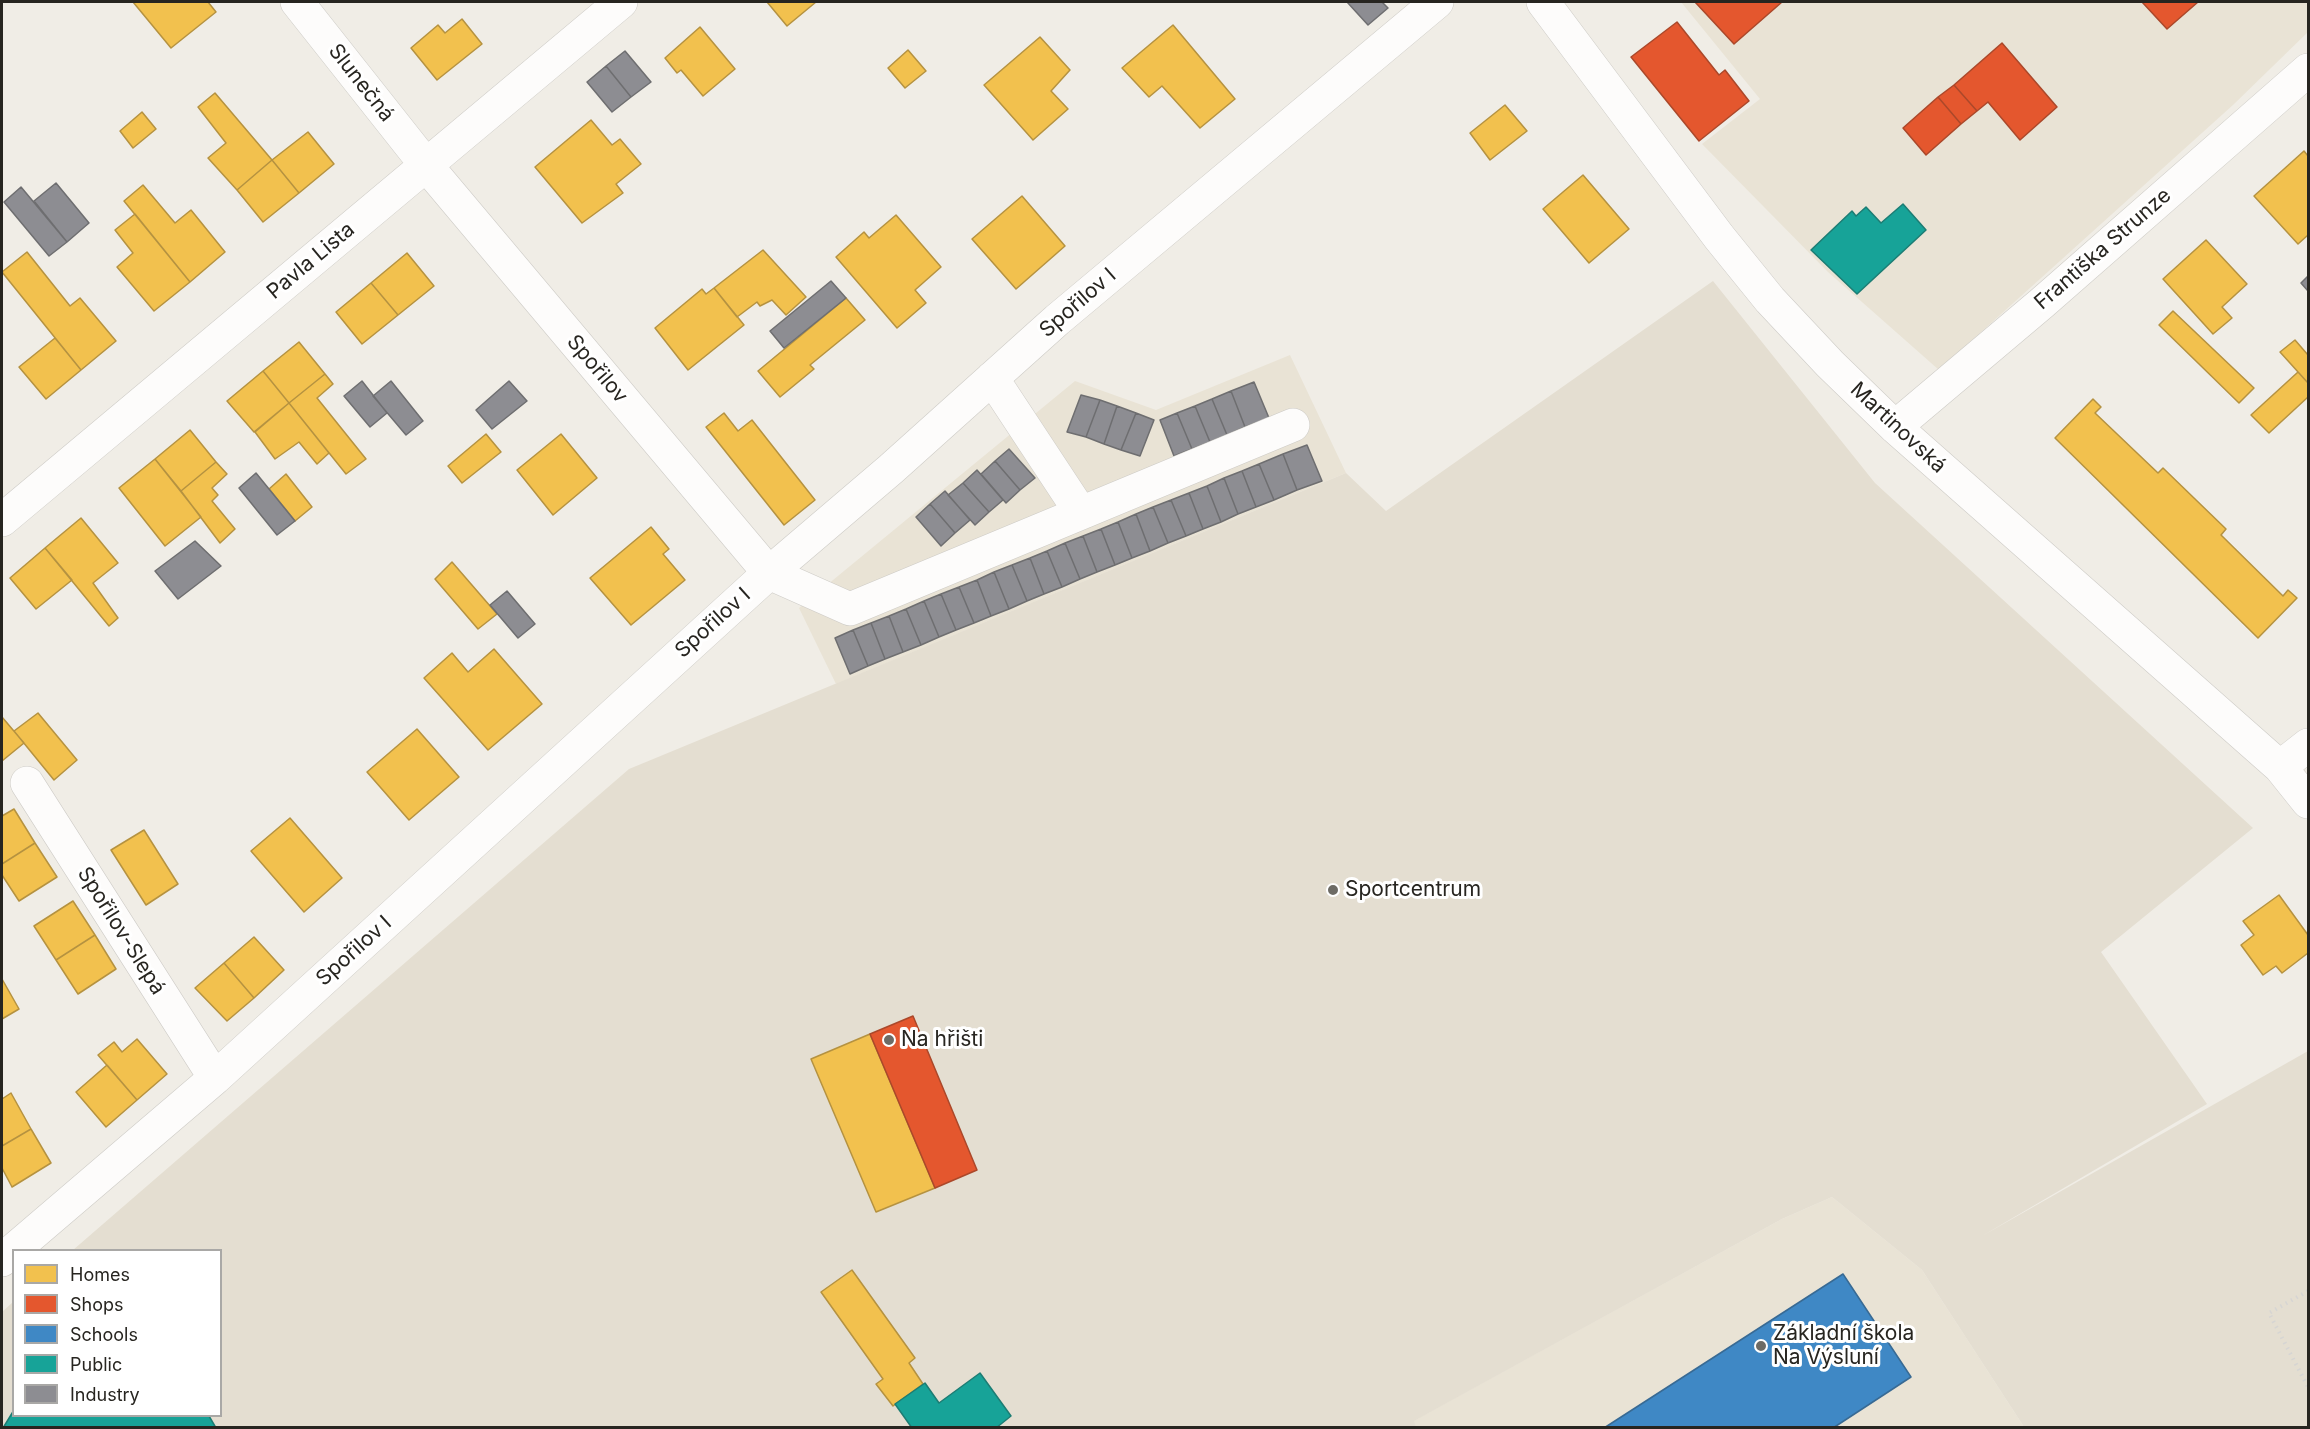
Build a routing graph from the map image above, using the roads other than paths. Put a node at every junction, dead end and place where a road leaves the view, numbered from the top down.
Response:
1 (297, 2) edge
2 (621, 2) edge
3 (1437, 2) edge
4 (1543, 2) edge
5 (2308, 70) edge
6 (426, 165) junction
7 (992, 378) junction
8 (1293, 425) dead end
9 (1895, 427) junction
10 (1082, 513) junction
11 (2, 520) edge
12 (769, 573) junction
13 (2308, 745) edge
14 (2280, 767) junction
15 (27, 783) dead end
16 (2308, 802) edge
17 (215, 1078) junction
18 (3, 1255) edge

1 - 6 street, Slunečná
2 - 6 street, Pavla Lista
3 - 7 street, Spořilov I
4 - 9 street, Martinovská
5 - 9 street, Františka Strunze
6 - 11 street, Pavla Lista
6 - 12 street, Spořilov
7 - 10 street
7 - 12 street, Spořilov I
8 - 10 street
9 - 14 street, Martinovská
10 - 12 street
12 - 17 street, Spořilov I
13 - 14 street
14 - 16 street, Martinovská
15 - 17 street, Spořilov-Slepá
17 - 18 street, Spořilov I

